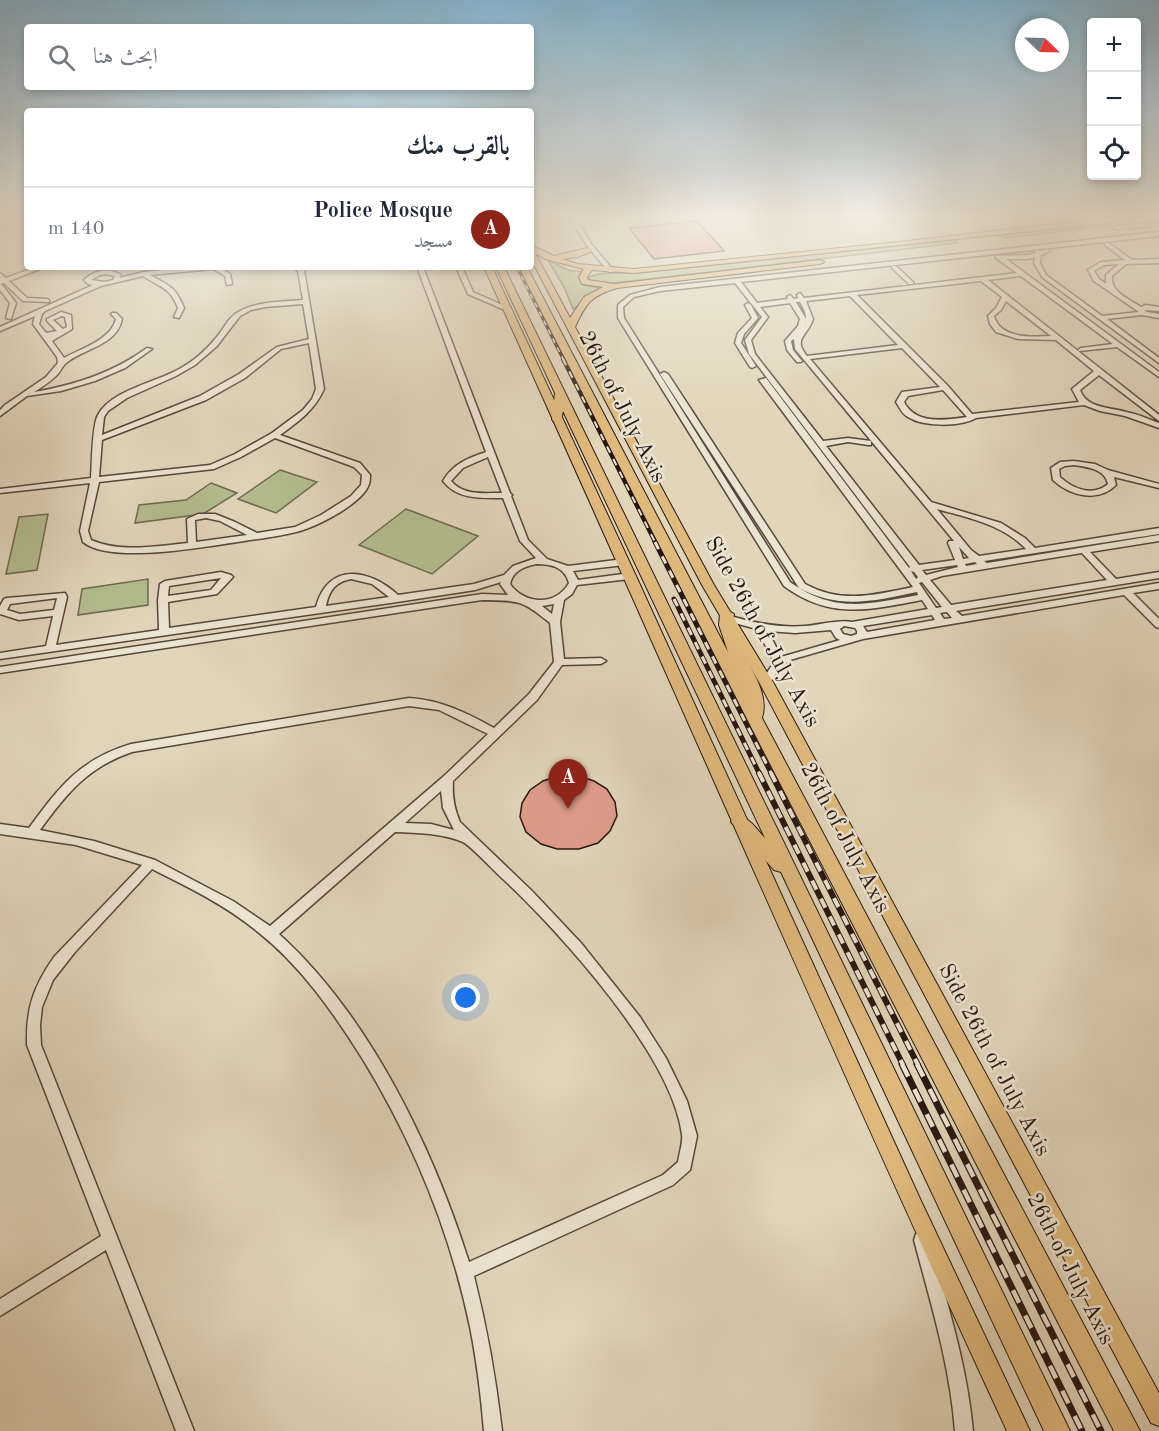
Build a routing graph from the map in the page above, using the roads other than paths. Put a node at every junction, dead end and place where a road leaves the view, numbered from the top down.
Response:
1 (84, 282) edge
2 (96, 282) edge
3 (103, 282) edge
4 (161, 282) edge
5 (302, 282) edge
6 (426, 282) edge
7 (465, 282) edge
8 (495, 282) edge
9 (507, 282) edge
10 (531, 282) edge
11 (548, 282) edge
12 (587, 282) edge
13 (639, 282) edge
14 (745, 282) edge
15 (746, 282) edge
16 (923, 282) edge
17 (954, 282) edge
18 (990, 282) edge
19 (991, 282) edge
20 (1033, 282) edge
21 (1052, 282) edge
22 (1101, 282) edge
23 (1109, 282) edge
24 (2, 283) edge
25 (628, 283) junction
26 (734, 283) junction
27 (911, 283) joint
28 (101, 284) junction
29 (1112, 289) junction
30 (852, 294) junction
31 (1005, 297) junction
32 (1123, 297) junction
33 (796, 298) junction
34 (306, 302) junction
35 (755, 303) junction
36 (46, 305) junction
37 (507, 309) junction
38 (1158, 311) edge
39 (1143, 312) junction
40 (114, 314) dead end
41 (623, 314) junction
42 (177, 317) dead end
43 (1100, 318) junction
44 (4, 324) edge
45 (1159, 324) edge
46 (572, 326) junction
47 (38, 329) junction
48 (62, 332) dead end
49 (46, 338) junction
50 (1058, 338) junction
51 (312, 340) junction
52 (1119, 345) junction
53 (904, 346) junction
54 (85, 349) junction
55 (148, 349) dead end
56 (1081, 350) junction
57 (57, 352) junction
58 (805, 358) junction
59 (1159, 361) edge
60 (62, 363) junction
61 (1099, 371) junction
62 (1159, 375) edge
63 (48, 380) junction
64 (69, 386) junction
65 (945, 388) junction
66 (560, 394) junction
67 (22, 396) junction
68 (1086, 403) junction
69 (1159, 410) edge
70 (0, 414) edge
71 (973, 416) junction
72 (557, 419) junction
73 (1159, 419) edge
74 (1159, 426) edge
75 (856, 429) junction
76 (274, 435) junction
77 (98, 439) junction
78 (848, 440) junction
79 (868, 443) junction
80 (821, 444) junction
81 (492, 453) junction
82 (1105, 472) junction
83 (95, 480) junction
84 (1159, 486) edge
85 (0, 491) edge
86 (508, 495) junction
87 (928, 504) junction
88 (1159, 531) edge
89 (255, 536) junction
90 (1159, 538) edge
91 (524, 541) junction
92 (192, 544) junction
93 (1032, 550) junction
94 (1084, 550) junction
95 (544, 561) junction
96 (982, 562) junction
97 (520, 565) junction
98 (961, 566) junction
99 (918, 568) junction
100 (567, 569) junction
101 (627, 569) junction
102 (906, 570) junction
103 (1159, 575) edge
104 (507, 577) junction
105 (924, 578) junction
106 (1114, 582) junction
107 (574, 583) junction
108 (916, 585) junction
109 (1159, 586) edge
110 (1126, 591) junction
111 (924, 597) junction
112 (516, 598) junction
113 (397, 599) junction
114 (560, 599) junction
115 (163, 600) junction
116 (532, 603) junction
117 (320, 610) junction
118 (951, 610) junction
119 (934, 611) junction
120 (59, 612) junction
121 (729, 616) junction
122 (960, 620) junction
123 (555, 622) junction
124 (942, 623) junction
125 (855, 624) junction
126 (837, 626) junction
127 (1159, 626) edge
128 (762, 629) junction
129 (805, 629) junction
130 (164, 632) junction
131 (856, 638) junction
132 (50, 649) junction
133 (816, 649) junction
134 (0, 656) edge
135 (559, 662) junction
136 (601, 662) dead end
137 (779, 662) junction
138 (0, 670) edge
139 (766, 682) junction
140 (755, 719) junction
141 (495, 733) junction
142 (448, 779) junction
143 (740, 822) junction
144 (392, 827) junction
145 (0, 829) edge
146 (32, 832) junction
147 (468, 839) junction
148 (151, 863) junction
149 (792, 877) junction
150 (270, 933) junction
151 (915, 1210) junction
152 (110, 1239) junction
153 (465, 1272) junction
154 (0, 1308) edge
155 (1159, 1415) edge
156 (185, 1431) edge
157 (493, 1431) edge
158 (964, 1431) edge
159 (1018, 1431) edge
160 (1057, 1431) edge
161 (1127, 1431) edge

1 - 36 street
2 - 28 street
3 - 28 street
4 - 42 street
5 - 34 street
6 - 81 street
7 - 37 street
8 - 37 main road
9 - 66 highway
10 - 140 highway, 26th of July Axis
11 - 46 main road, Side 26th of July Axis
12 - 25 main road
13 - 25 main road
14 - 26 street
15 - 26 street
16 - 27 street
17 - 30 street
18 - 31 street
19 - 56 street
20 - 52 street
21 - 43 street
22 - 29 street
23 - 29 street
24 - 36 street
24 - 44 street
25 - 46 main road
26 - 35 street
26 - 41 street
26 - 102 street
27 - 33 street
28 - 36 street
29 - 32 street
30 - 33 street
30 - 53 street
31 - 50 street
31 - 50 street
32 - 38 street
32 - 39 street
33 - 35 street
33 - 58 street
33 - 75 street
34 - 51 street
34 - 77 street
35 - 80 street
36 - 44 street
36 - 47 street
37 - 72 main road
38 - 39 street
38 - 39 street
39 - 43 street
39 - 45 street
40 - 54 street
41 - 108 street
41 - 111 street
43 - 59 street
44 - 47 street
46 - 121 main road, Side 26th of July Axis
47 - 49 street
48 - 49 street
49 - 57 street
50 - 61 street
51 - 76 street
51 - 77 street
52 - 56 street
52 - 62 street
53 - 58 street
53 - 65 street
54 - 57 street
54 - 60 street
55 - 64 street
56 - 69 street
57 - 60 street
58 - 87 street
60 - 63 street
61 - 68 street
61 - 73 street
63 - 64 street
63 - 67 street
64 - 67 street
65 - 71 street
65 - 71 street
66 - 72 highway
66 - 149 highway
67 - 70 street
68 - 71 street
68 - 74 street
72 - 101 main road
75 - 78 street
75 - 79 street
76 - 83 street
76 - 89 street
77 - 83 street
78 - 79 street
78 - 80 street
79 - 98 street
80 - 99 street
81 - 86 street
81 - 86 street
82 - 82 street
82 - 84 street
83 - 85 street
83 - 92 street
86 - 91 street
87 - 93 street
87 - 96 street
88 - 93 street
89 - 92 street
89 - 92 street
90 - 94 street
91 - 95 street
91 - 97 street
93 - 96 street
94 - 96 street
94 - 106 street
95 - 97 street
95 - 100 street
96 - 98 street
97 - 104 street
98 - 99 street
98 - 105 street
99 - 102 street
99 - 105 street
100 - 101 street
100 - 107 street
101 - 107 street
101 - 143 main road
102 - 108 street
103 - 106 street
104 - 112 street
104 - 113 street
105 - 108 street
105 - 118 street
106 - 118 street
107 - 114 street
108 - 111 street
109 - 110 street
110 - 122 street
110 - 127 street
111 - 119 street
112 - 116 street
112 - 138 street
113 - 117 street
113 - 117 street
114 - 116 street
114 - 123 street
115 - 115 street
115 - 130 street
116 - 123 street
117 - 130 street
118 - 119 street
118 - 122 street
119 - 124 street
119 - 125 street
120 - 120 street
120 - 132 street
121 - 128 street
121 - 139 main road, Side 26th of July Axis
121 - 140 highway
122 - 124 street
123 - 135 street
124 - 131 street
125 - 126 street
125 - 131 street
126 - 129 street
126 - 131 street
128 - 129 street
128 - 137 street
129 - 133 street
130 - 132 street
131 - 133 street
132 - 134 street
133 - 137 street
135 - 136 street
135 - 141 street
137 - 139 street
139 - 155 main road, Side 26th of July Axis
140 - 161 highway, 26th of July Axis
141 - 142 street
141 - 146 street
142 - 144 street
142 - 147 street
143 - 149 highway
143 - 151 main road
144 - 147 street
144 - 150 street
145 - 146 street
146 - 148 street
147 - 153 street
148 - 150 street
148 - 152 street
149 - 160 highway
150 - 153 street
151 - 158 street
151 - 159 main road
152 - 154 street
152 - 156 street
153 - 157 street

